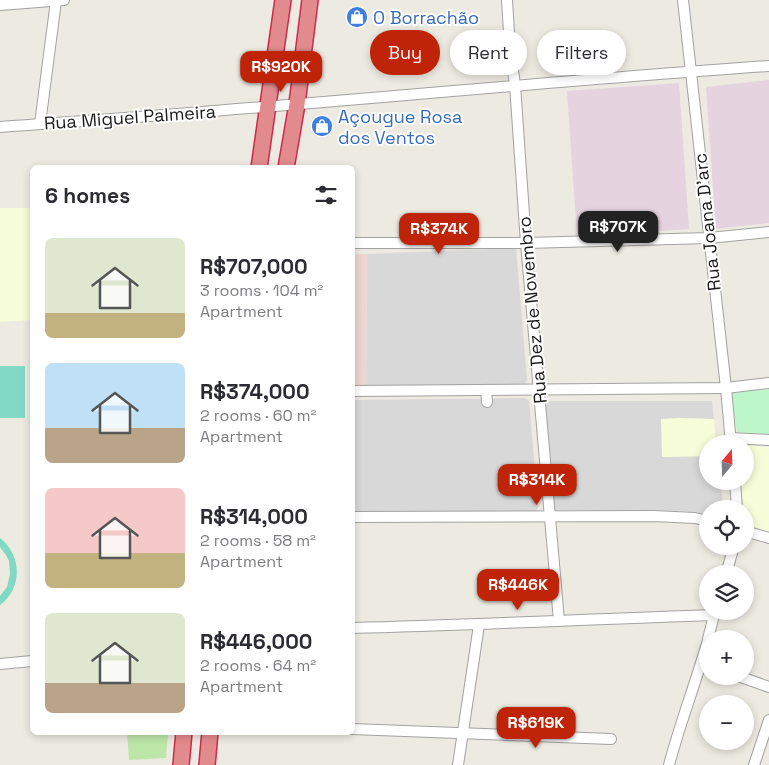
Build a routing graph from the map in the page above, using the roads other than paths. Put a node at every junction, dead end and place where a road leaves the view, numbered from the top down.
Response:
1 (64, 0) edge
2 (283, 0) edge
3 (310, 0) edge
4 (507, 0) edge
5 (683, 0) edge
6 (56, 1) edge
7 (0, 5) edge
8 (769, 66) edge
9 (690, 71) junction
10 (515, 85) junction
11 (297, 104) junction
12 (268, 106) junction
13 (40, 124) junction
14 (0, 127) edge
15 (259, 165) edge
16 (287, 165) edge
17 (769, 232) edge
18 (709, 238) junction
19 (355, 243) edge
20 (526, 243) junction
21 (769, 383) edge
22 (726, 388) junction
23 (506, 390) junction
24 (539, 390) junction
25 (355, 391) edge
26 (486, 391) junction
27 (487, 402) dead end
28 (507, 402) dead end
29 (730, 435) edge
30 (754, 440) edge
31 (769, 440) edge
32 (355, 516) edge
33 (550, 516) junction
34 (699, 519) edge
35 (754, 534) edge
36 (769, 538) edge
37 (699, 614) edge
38 (559, 621) junction
39 (478, 625) junction
40 (355, 628) edge
41 (30, 661) edge
42 (0, 664) edge
43 (699, 679) edge
44 (754, 681) edge
45 (769, 686) edge
46 (769, 720) edge
47 (355, 729) edge
48 (462, 734) junction
49 (184, 735) edge
50 (210, 735) edge
51 (611, 739) dead end
52 (181, 765) edge
53 (206, 765) edge
54 (458, 765) edge
55 (669, 765) edge
56 (754, 765) edge

1 - 6 street
2 - 12 highway
3 - 11 highway
4 - 10 street, Rua Dez de Novembro
5 - 9 street, Rua Joana D'arc
6 - 7 street
6 - 13 street
8 - 9 street, Rua Miguel Palmeira
9 - 10 street, Rua Miguel Palmeira
9 - 18 street, Rua Joana D'arc
10 - 11 street, Rua Miguel Palmeira
10 - 20 street, Rua Dez de Novembro
11 - 12 street, Rua Miguel Palmeira
11 - 16 highway
12 - 13 street, Rua Miguel Palmeira
12 - 15 highway
13 - 14 street, Rua Miguel Palmeira
17 - 18 street
18 - 20 street
18 - 22 street, Rua Joana D'arc
19 - 20 street
20 - 24 street, Rua Dez de Novembro
21 - 22 street
22 - 24 street
22 - 29 street, Rua Joana D'arc
23 - 24 street
23 - 26 street
23 - 28 street
24 - 33 street, Rua Dez de Novembro
25 - 26 street
26 - 27 street
30 - 31 street
32 - 33 street
33 - 34 street
33 - 38 street, Rua Dez de Novembro
35 - 36 street
37 - 38 street
38 - 39 street
39 - 40 street
39 - 48 street
41 - 42 street
43 - 55 street
44 - 45 street
46 - 56 street
47 - 48 street
48 - 51 street
48 - 54 street
49 - 52 highway
50 - 53 highway

